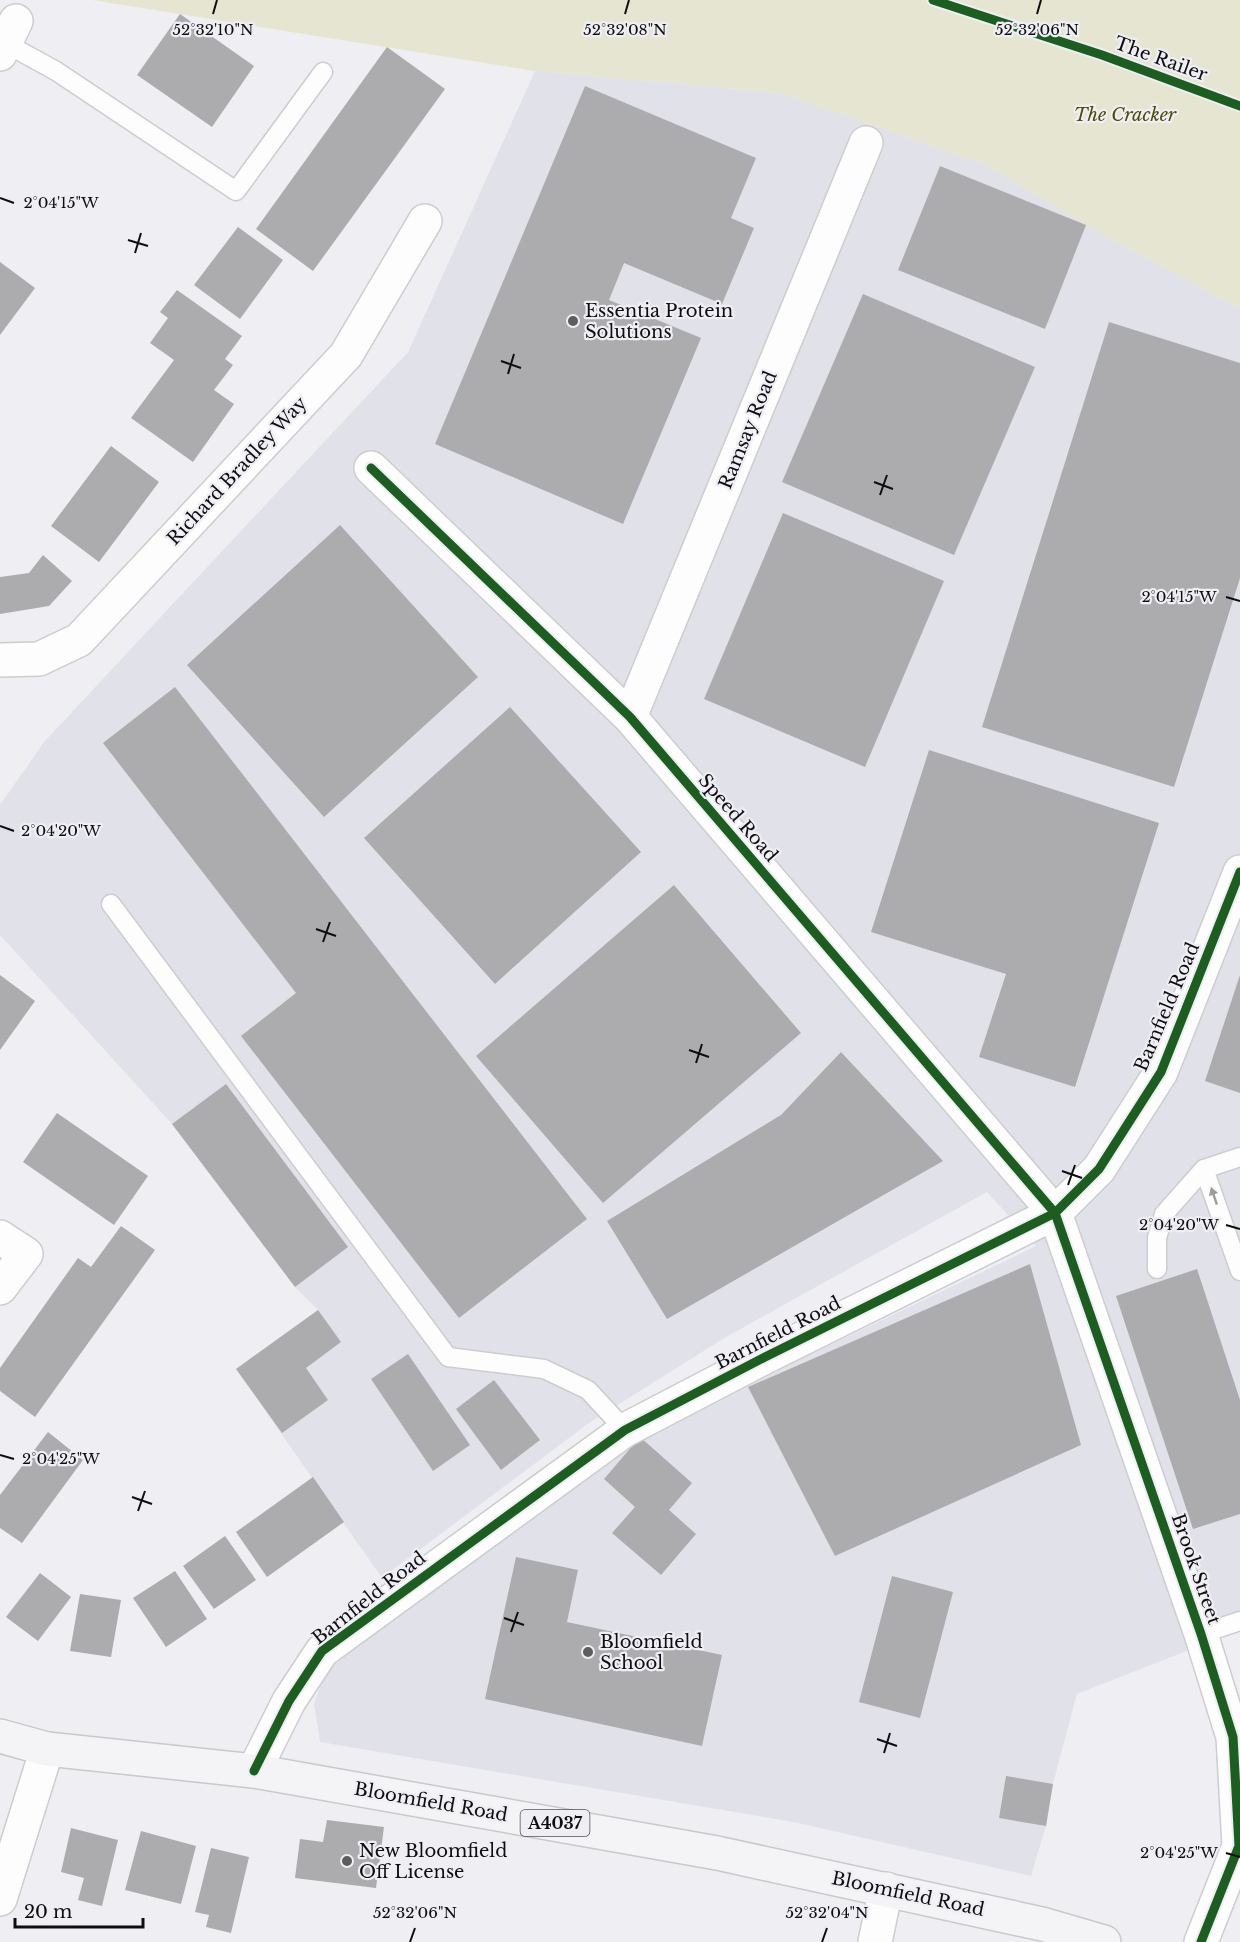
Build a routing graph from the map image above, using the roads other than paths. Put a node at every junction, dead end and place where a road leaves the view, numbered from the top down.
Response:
1 (7, 39) edge
2 (323, 72) dead end
3 (866, 143) dead end
4 (425, 221) dead end
5 (372, 468) dead end
6 (0, 660) edge
7 (630, 717) junction
8 (1240, 872) edge
9 (111, 904) dead end
10 (1240, 1157) edge
11 (1204, 1169) junction
12 (1055, 1213) junction
13 (0, 1237) edge
14 (1157, 1269) dead end
15 (1240, 1271) edge
16 (0, 1288) edge
17 (626, 1430) junction
18 (1240, 1621) edge
19 (1201, 1634) junction
20 (0, 1736) edge
21 (47, 1749) junction
22 (254, 1771) junction
23 (886, 1889) junction
24 (0, 1899) edge
25 (875, 1942) edge
26 (1104, 1942) edge
27 (1201, 1942) edge

1 - 2 lane
3 - 7 street, Ramsay Road
4 - 6 street, Richard Bradley Way
5 - 7 street, Speed Road
7 - 12 street, Speed Road
8 - 12 street, Barnfield Road
9 - 17 lane
10 - 11 lane
11 - 14 lane
15 -> 11 lane
12 - 17 street, Barnfield Road
12 - 19 street, Brook Street
13 - 16 street
17 - 22 street, Barnfield Road
18 - 19 lane
19 - 27 street, Brook Street
20 - 21 main road, Bloomfield Road / A4037
21 - 22 main road, Bloomfield Road / A4037
21 - 24 street
22 - 23 main road, Bloomfield Road / A4037
23 - 25 street
23 - 26 main road, Bloomfield Road / A4037

